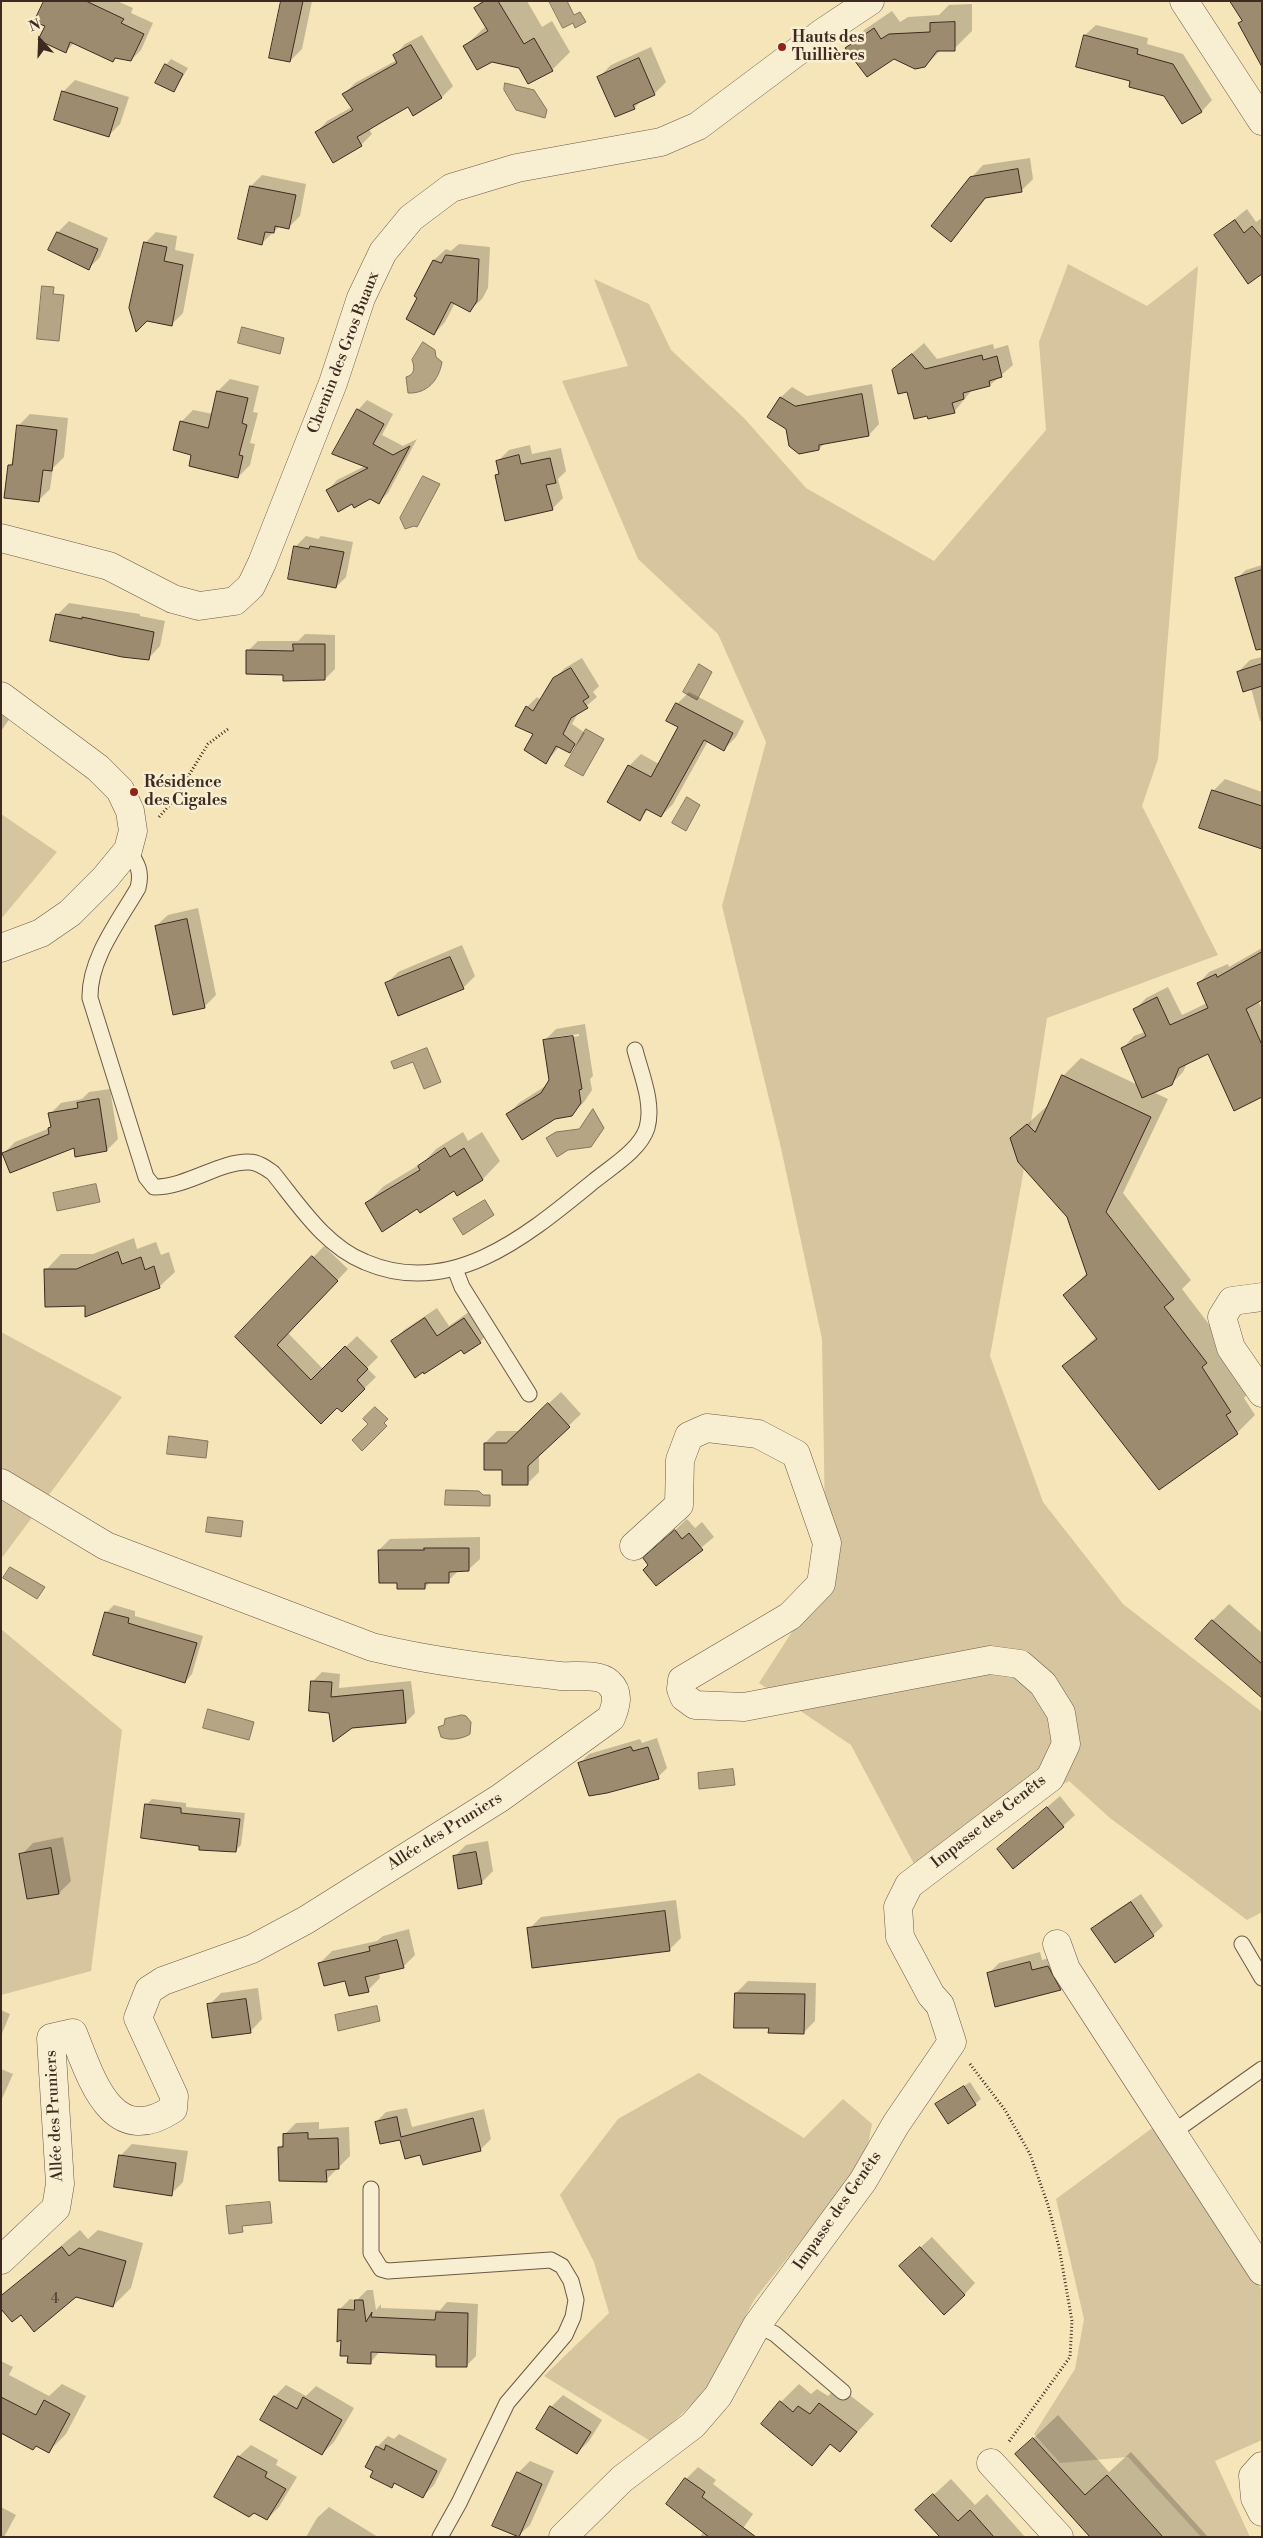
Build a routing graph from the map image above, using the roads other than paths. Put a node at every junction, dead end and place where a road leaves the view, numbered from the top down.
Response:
1 (870, 1) edge
2 (1184, 1) edge
3 (1262, 121) edge
4 (1, 538) edge
5 (1, 696) edge
6 (130, 840) junction
7 (1, 948) edge
8 (635, 1050) dead end
9 (455, 1268) junction
10 (1262, 1297) edge
11 (1262, 1393) edge
12 (529, 1394) dead end
13 (1, 1482) edge
14 (634, 1546) dead end
15 (1057, 1944) dead end
16 (1242, 1944) dead end
17 (1262, 1978) edge
18 (1262, 2069) edge
19 (1172, 2133) junction
20 (371, 2189) dead end
21 (1, 2260) edge
22 (1262, 2271) edge
23 (757, 2325) junction
24 (843, 2392) dead end
25 (992, 2463) road end
26 (1262, 2466) edge
27 (1262, 2512) edge
28 (440, 2537) edge
29 (563, 2537) edge
30 (1059, 2537) edge

1 - 4 street, Chemin des Gros Buaux
2 - 3 street
5 - 6 street
6 - 7 street
6 - 9 lane
8 - 9 lane
9 - 12 lane
10 - 11 street
13 - 21 street, Allée des Pruniers
14 - 23 street, Impasse des Genêts
15 - 19 street
16 - 17 lane
18 - 19 lane
19 - 22 street
20 - 28 lane
23 - 24 lane
23 - 29 street, Impasse des Genêts
25 - 30 street
26 - 27 street

